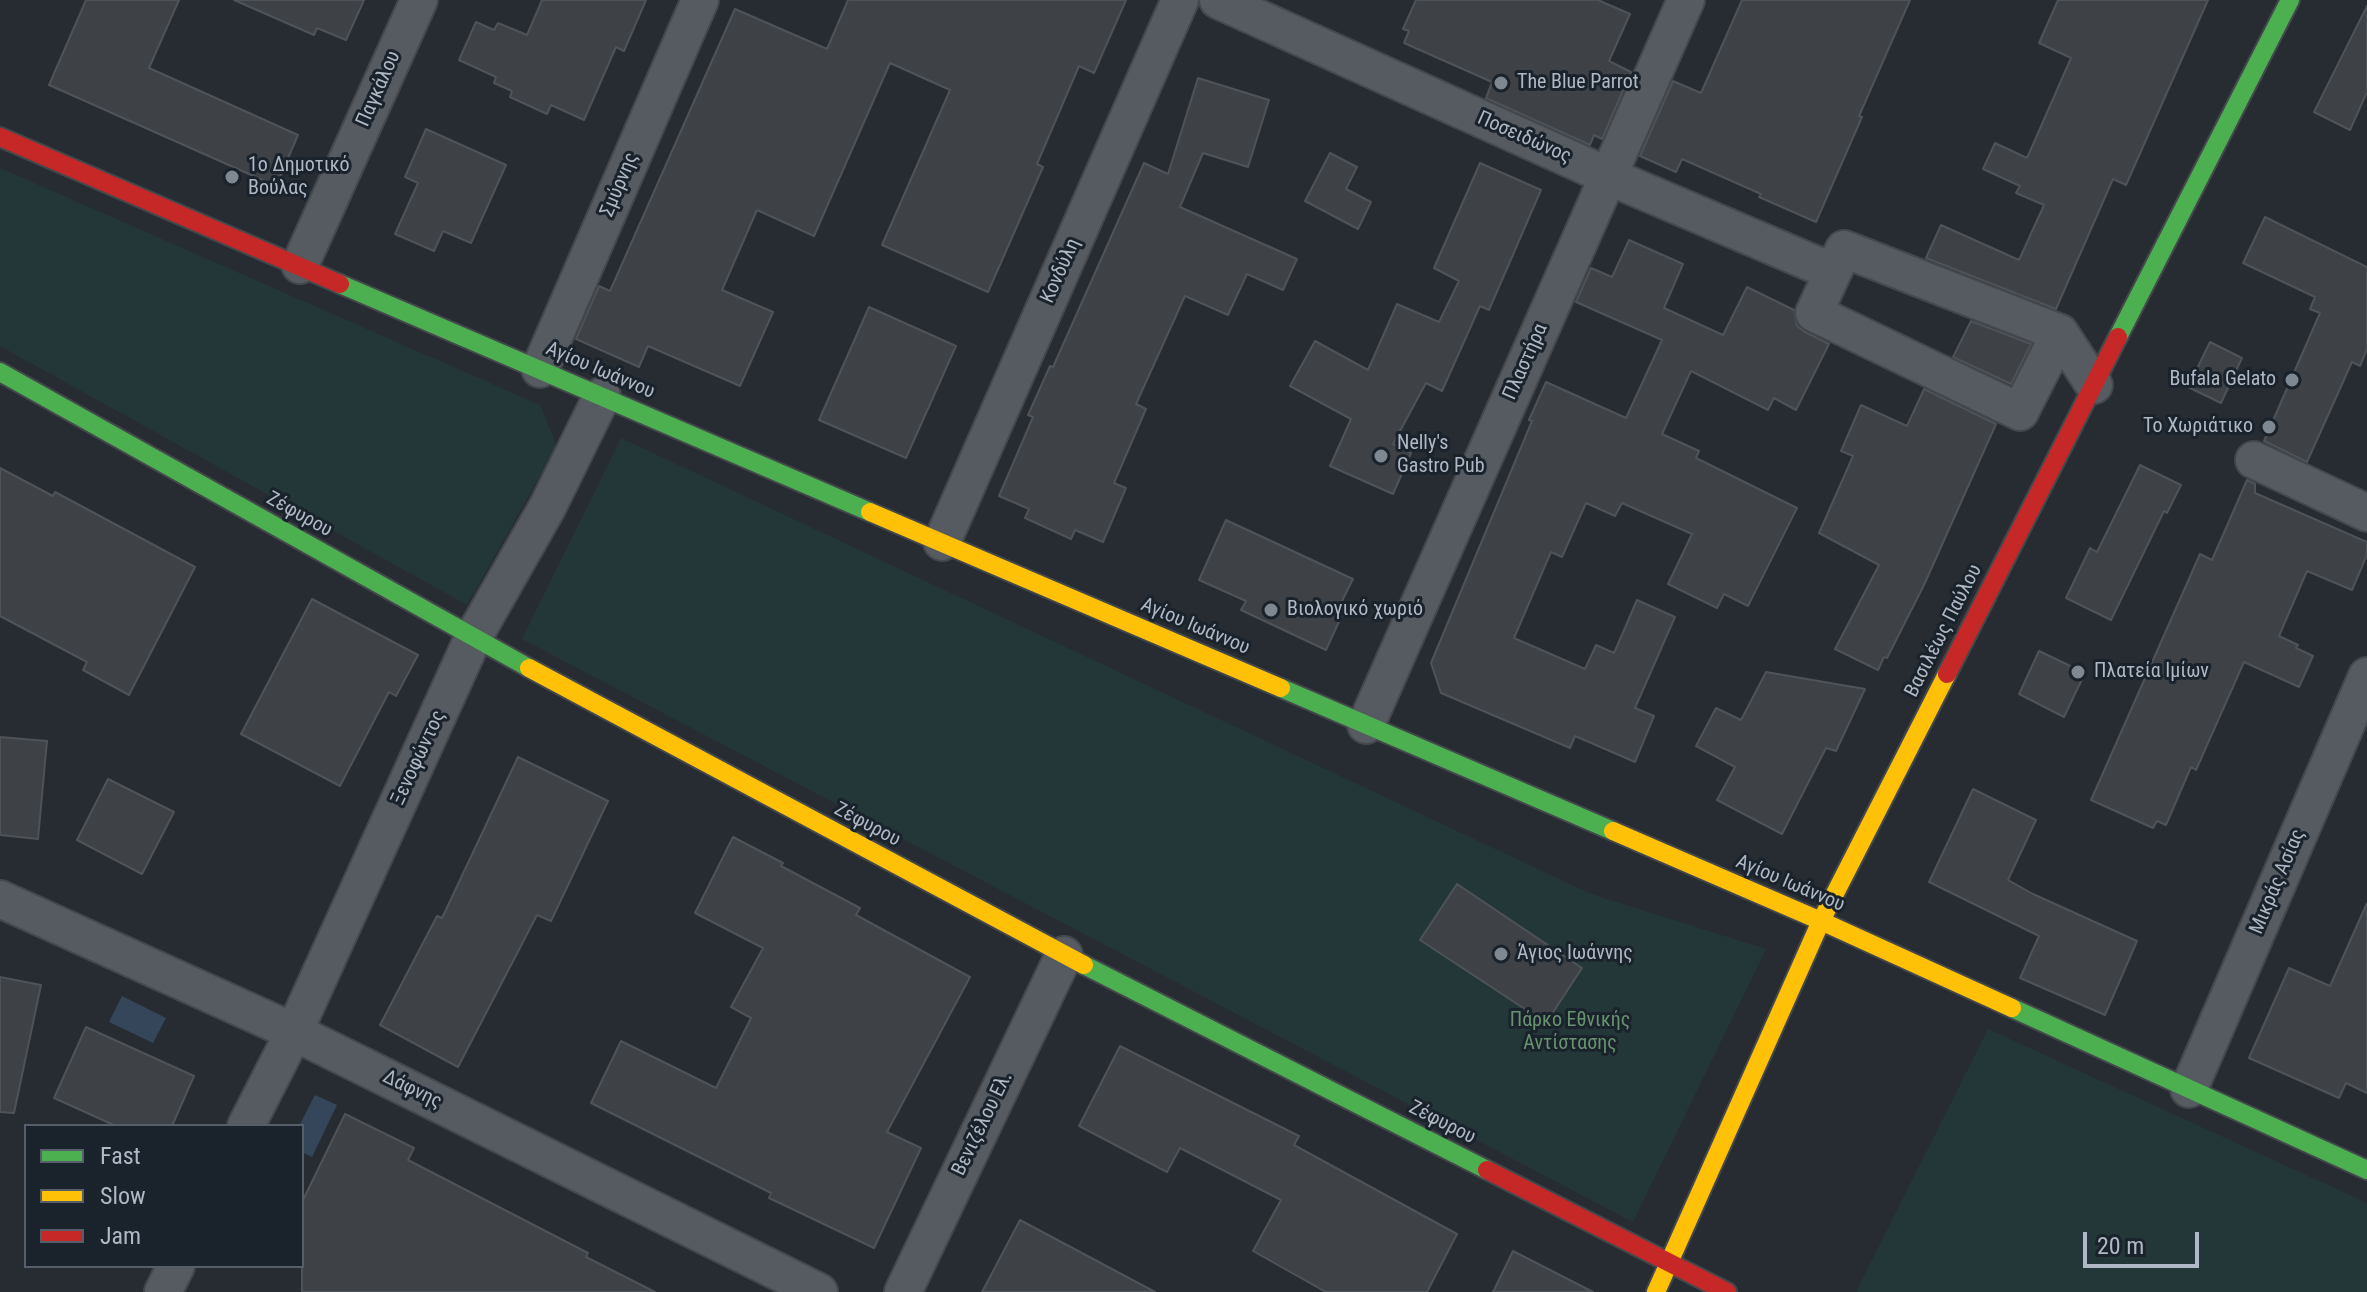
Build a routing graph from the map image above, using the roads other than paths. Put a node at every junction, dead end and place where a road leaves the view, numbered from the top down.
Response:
1 (419, 0) edge
2 (700, 0) edge
3 (1180, 0) edge
4 (1218, 0) edge
5 (1686, 0) edge
6 (2290, 0) edge
7 (0, 137) edge
8 (1608, 176) junction
9 (300, 265) junction
10 (1833, 272) junction
11 (2060, 333) junction
12 (540, 369) junction
13 (0, 372) edge
14 (2094, 385) junction
15 (602, 396) junction
16 (2254, 460) dead end
17 (2367, 513) edge
18 (942, 542) junction
19 (473, 638) junction
20 (2367, 676) edge
21 (1366, 725) junction
22 (0, 899) edge
23 (1821, 921) junction
24 (1064, 955) junction
25 (294, 1032) junction
26 (2189, 1089) junction
27 (247, 1124) edge
28 (2367, 1170) edge
29 (1671, 1263) junction
30 (175, 1268) edge
31 (163, 1292) edge
32 (819, 1292) edge
33 (903, 1292) edge
34 (1656, 1292) edge
35 (1727, 1292) edge

1 - 9 street, Παγκάλου
2 - 12 street, Σμύρνης
3 - 18 street, Κονδύλη
4 - 8 street, Ποσειδώνος
5 - 8 street, Πλαστήρα
6 - 14 street, Βασιλέως Παύλου
7 - 9 street, Αγίου Ιωάννου
8 - 10 street, Ποσειδώνος
8 - 21 street, Πλαστήρα
9 - 12 street, Αγίου Ιωάννου
10 - 11 street
10 - 11 street
11 - 14 street
12 - 15 street, Αγίου Ιωάννου
13 - 19 street, Ζέφυρου
14 - 23 street, Βασιλέως Παύλου
15 - 18 street, Αγίου Ιωάννου
15 - 19 street, Ξενοφώντος
16 - 17 street
18 - 21 street, Αγίου Ιωάννου
19 - 24 street, Ζέφυρου
19 - 25 street, Ξενοφώντος
20 - 26 street, Μικράς Ασίας
21 - 23 street, Αγίου Ιωάννου
22 - 25 street, Δάφνης
23 - 26 street, Αγίου Ιωάννου
23 - 29 street, Βασιλέως Παύλου
24 - 29 street, Ζέφυρου
24 - 33 street, Βενιζέλου Ελ.
25 - 27 street, Ξενοφώντος
25 - 32 street, Δάφνης
26 - 28 street, Αγίου Ιωάννου
29 - 34 street, Βασιλέως Παύλου
29 - 35 street, Ζέφυρου
30 - 31 street

